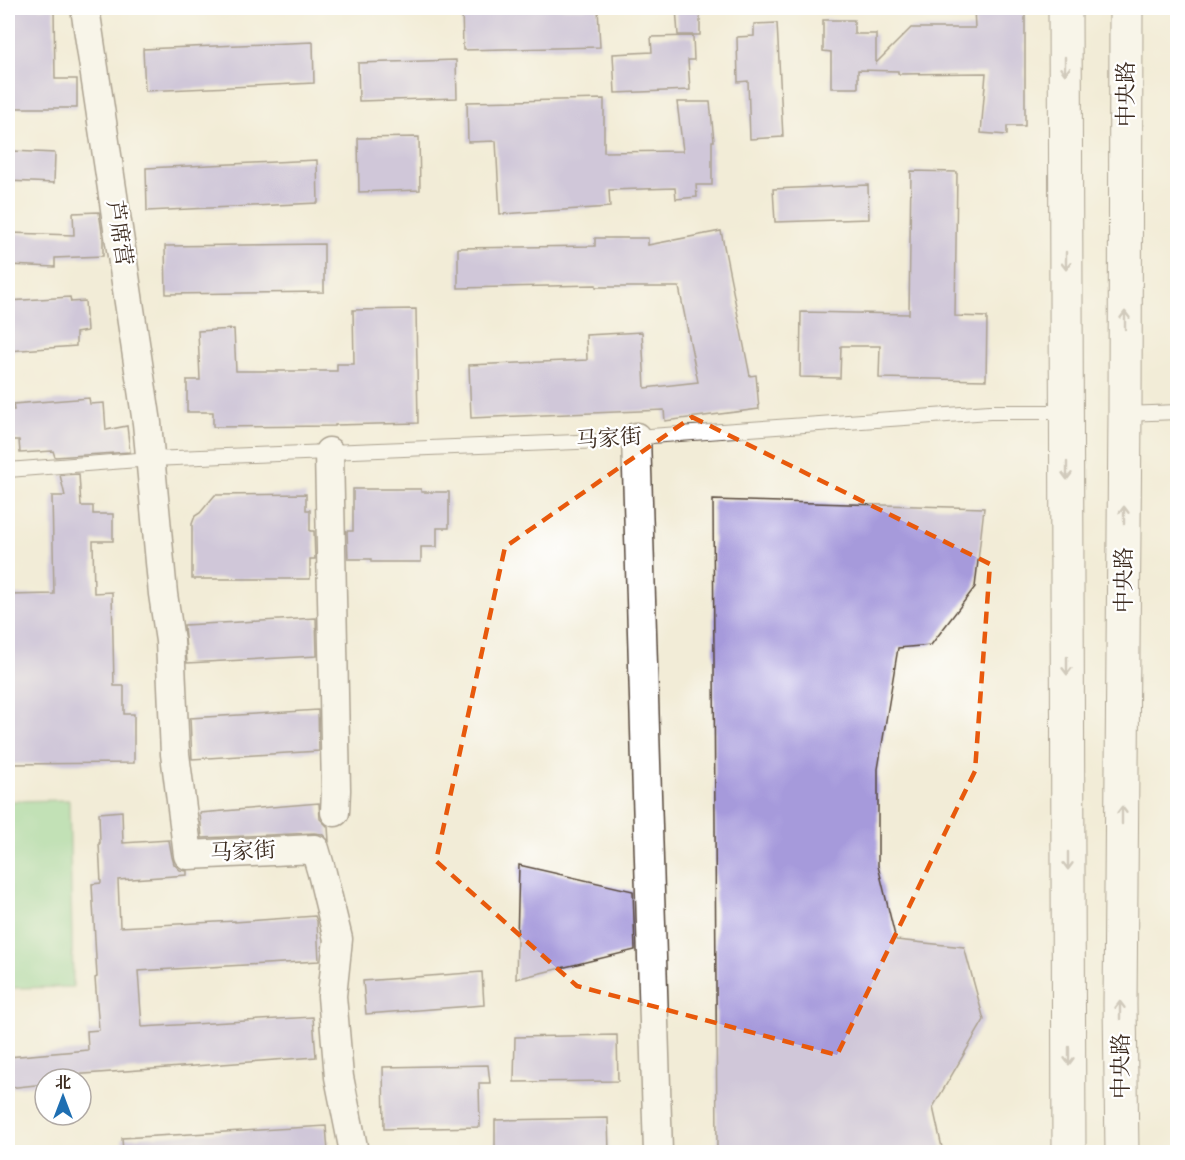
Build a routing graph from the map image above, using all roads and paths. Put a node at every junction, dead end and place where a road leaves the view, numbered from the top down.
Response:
1 (85, 8) edge
2 (1065, 8) edge
3 (1126, 8) edge
4 (1066, 412) junction
5 (1178, 412) edge
6 (1125, 414) junction
7 (636, 437) junction
8 (329, 452) junction
9 (151, 459) junction
10 (8, 470) edge
11 (335, 812) dead end
12 (354, 1152) edge
13 (658, 1152) edge
14 (1069, 1152) edge
15 (1122, 1152) edge

1 - 9 street, 芦席营
2 -> 4 main road
6 -> 3 main road, 中央路
4 - 7 lane, 马家街
4 -> 14 main road
5 - 6 lane
15 -> 6 main road, 中央路
7 - 8 lane, 马家街
7 - 13 street
8 - 9 lane, 马家街
8 - 11 street
9 - 10 lane, 马家街
9 - 12 street, 马家街

